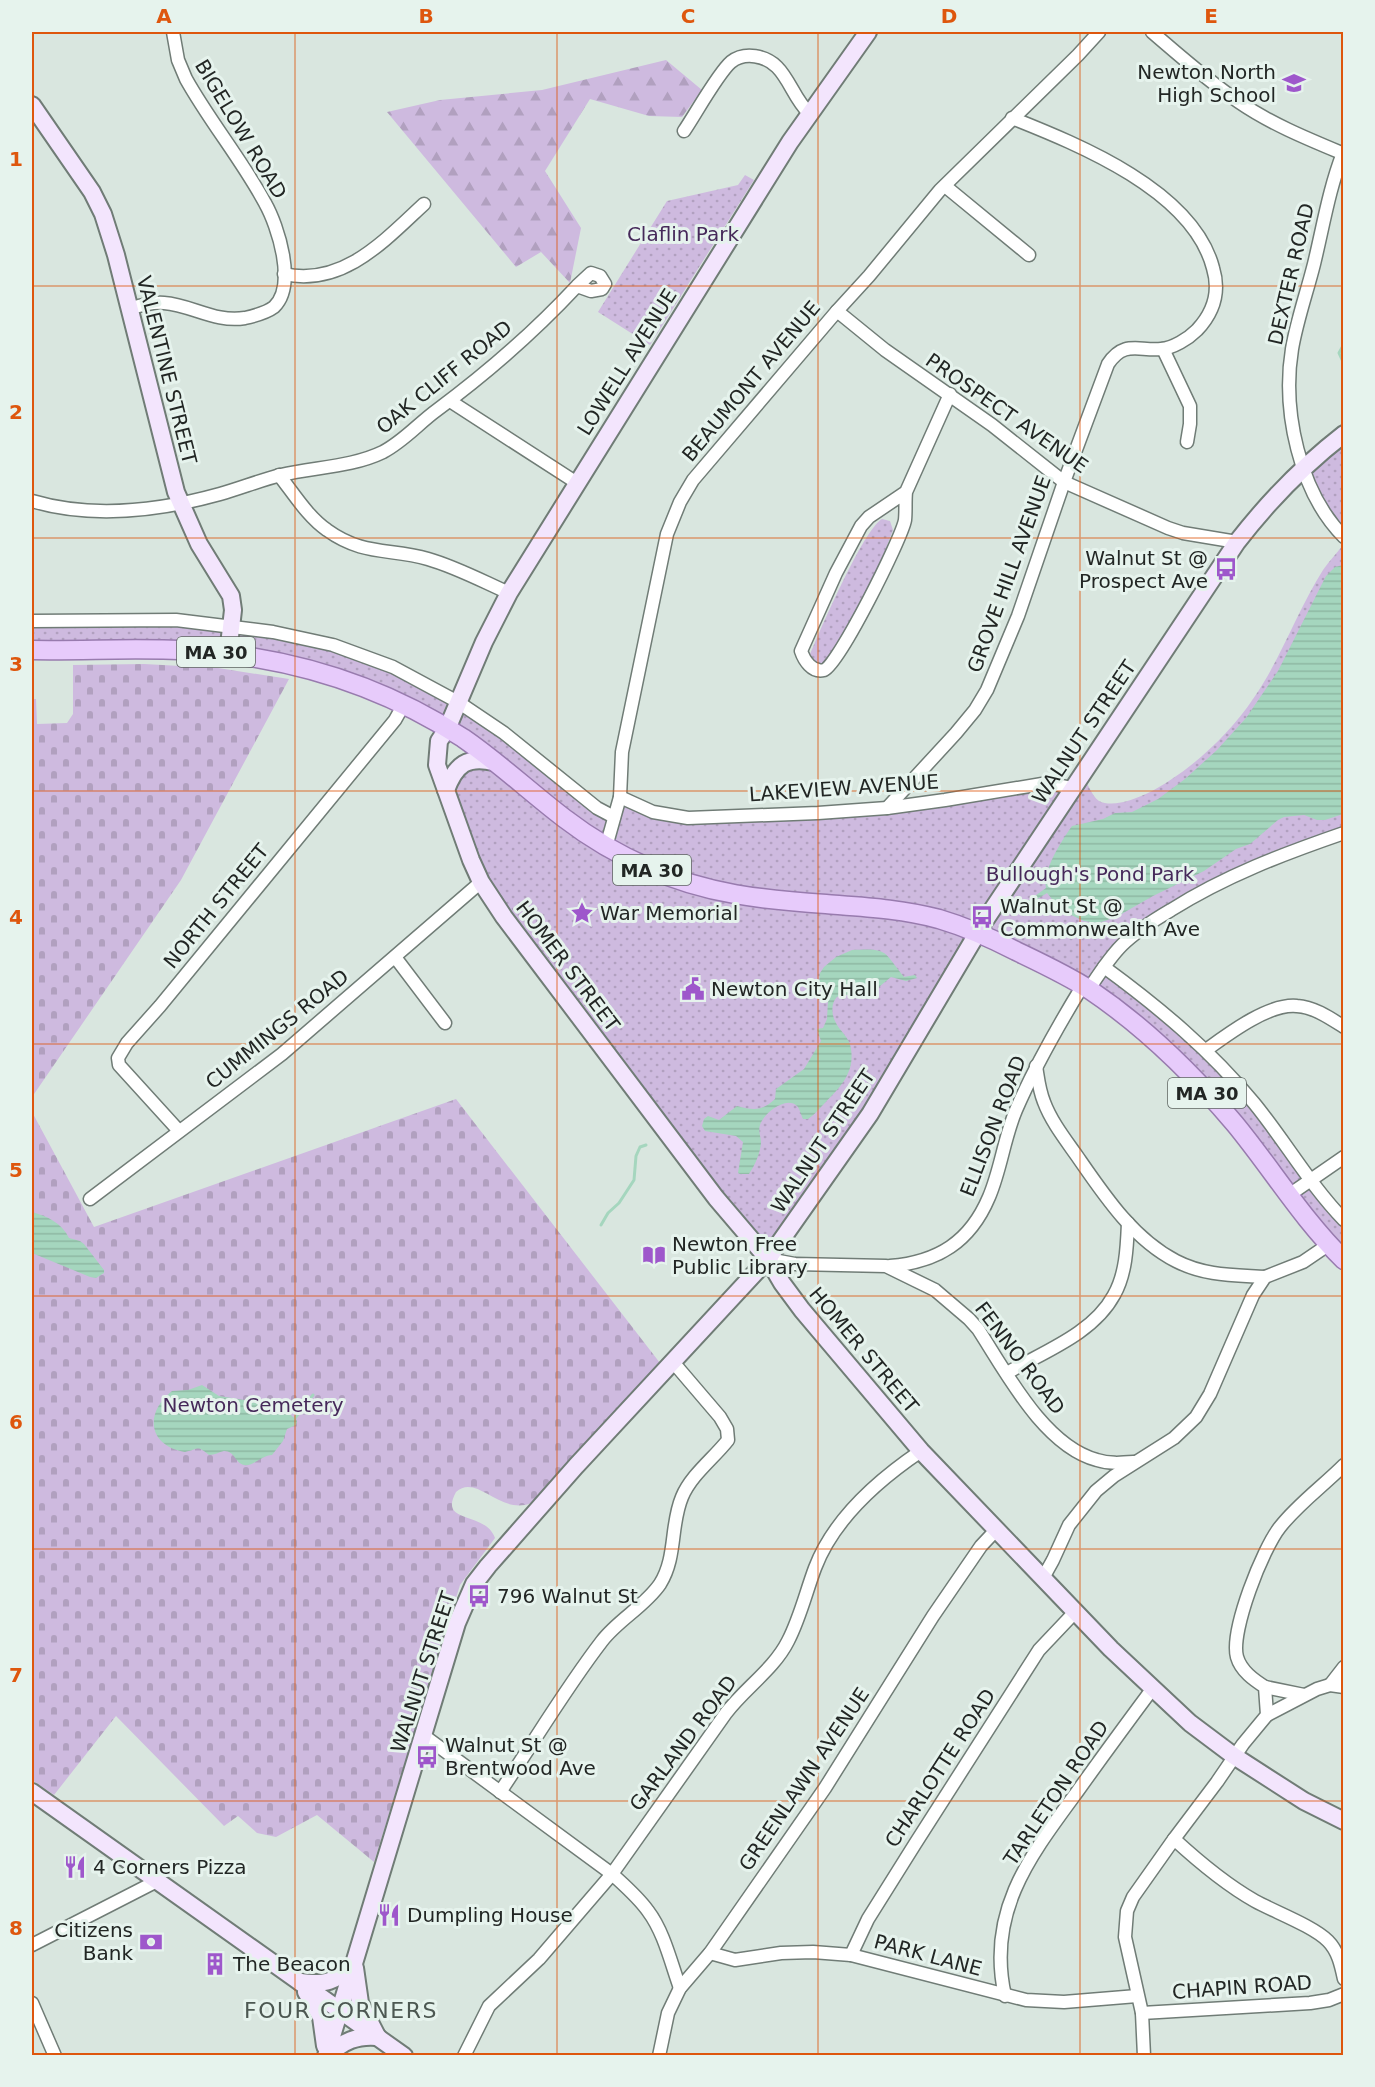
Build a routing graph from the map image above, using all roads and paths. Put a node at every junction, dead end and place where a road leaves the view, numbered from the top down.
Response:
1 (173, 32) edge
2 (868, 32) edge
3 (1099, 32) edge
4 (1152, 32) edge
5 (32, 105) edge
6 (809, 113) junction
7 (1012, 118) junction
8 (684, 131) dead end
9 (1343, 154) edge
10 (945, 186) junction
11 (424, 204) dead end
12 (1029, 255) dead end
13 (284, 274) junction
14 (577, 286) dead end
15 (129, 309) junction
16 (837, 311) junction
17 (1163, 349) junction
18 (950, 394) junction
19 (450, 401) junction
20 (1344, 434) edge
21 (1187, 442) dead end
22 (1303, 468) junction
23 (279, 475) junction
24 (1064, 482) junction
25 (577, 483) junction
26 (906, 492) junction
27 (32, 501) edge
28 (181, 504) junction
29 (1344, 537) edge
30 (1237, 542) junction
31 (509, 593) junction
32 (32, 621) edge
33 (231, 627) junction
34 (32, 650) edge
35 (228, 654) junction
36 (458, 702) junction
37 (404, 704) junction
38 (447, 729) junction
39 (494, 762) junction
40 (444, 785) junction
41 (1072, 788) junction
42 (620, 797) junction
43 (888, 808) junction
44 (614, 817) junction
45 (1344, 833) edge
46 (606, 847) junction
47 (481, 882) junction
48 (978, 932) junction
49 (395, 957) junction
50 (1104, 967) junction
51 (1086, 987) junction
52 (445, 1023) dead end
53 (1344, 1027) edge
54 (1206, 1050) junction
55 (1036, 1065) junction
56 (179, 1131) junction
57 (1344, 1157) edge
58 (1311, 1180) junction
59 (1289, 1195) junction
60 (90, 1199) dead end
61 (1344, 1220) edge
62 (1128, 1223) junction
63 (1328, 1245) junction
64 (768, 1259) junction
65 (1344, 1260) edge
66 (886, 1266) junction
67 (1265, 1277) junction
68 (673, 1362) junction
69 (1007, 1373) junction
70 (921, 1451) junction
71 (1135, 1462) junction
72 (1343, 1466) edge
73 (996, 1530) junction
74 (1043, 1578) junction
75 (1075, 1612) junction
76 (1344, 1667) edge
77 (1329, 1685) junction
78 (1265, 1687) junction
79 (1344, 1687) edge
80 (1153, 1688) junction
81 (1304, 1695) junction
82 (1267, 1715) junction
83 (423, 1735) junction
84 (1234, 1756) junction
85 (32, 1792) edge
86 (500, 1792) junction
87 (1344, 1821) edge
88 (1174, 1839) junction
89 (612, 1874) junction
90 (156, 1881) junction
91 (32, 1946) edge
92 (710, 1953) junction
93 (851, 1955) junction
94 (354, 1965) junction
95 (1344, 1979) edge
96 (299, 1982) junction
97 (680, 1988) junction
98 (1344, 1994) edge
99 (1005, 1996) junction
100 (1137, 1996) junction
101 (32, 2003) edge
102 (339, 2011) junction
103 (1142, 2013) junction
104 (378, 2037) junction
105 (55, 2055) edge
106 (327, 2055) edge
107 (404, 2055) edge
108 (464, 2055) edge
109 (659, 2055) edge
110 (1144, 2055) edge

1 - 13 street, BIGELOW ROAD
2 - 6 street, LOWELL AVENUE
3 - 7 street, BEAUMONT AVENUE
4 - 9 street
5 - 15 street, VALENTINE STREET
6 - 8 street
6 - 25 street, LOWELL AVENUE
7 - 10 street, BEAUMONT AVENUE
7 - 17 street
9 - 22 street, DEXTER ROAD
10 - 12 street
10 - 16 street, BEAUMONT AVENUE
11 - 13 street
13 - 15 street, BIGELOW ROAD
14 - 19 street, OAK CLIFF ROAD
15 - 28 street, VALENTINE STREET
16 - 18 street, PROSPECT AVENUE
16 - 42 street, BEAUMONT AVENUE
17 - 21 street
17 - 24 street, GROVE HILL AVENUE
18 - 24 street, PROSPECT AVENUE
18 - 26 street
19 - 23 street, OAK CLIFF ROAD
19 - 25 street
20 - 22 street, WALNUT STREET
22 - 29 street, DEXTER ROAD
22 - 30 street, WALNUT STREET
23 - 28 street, OAK CLIFF ROAD
23 - 31 street
24 - 30 street, PROSPECT AVENUE
24 - 43 street, GROVE HILL AVENUE
25 - 31 street, LOWELL AVENUE
26 - 26 street
27 - 28 street, OAK CLIFF ROAD
28 - 33 street, VALENTINE STREET
30 - 41 street, WALNUT STREET
31 - 36 street, LOWELL AVENUE
32 - 33 street
33 - 35 street, VALENTINE STREET
33 - 36 street
34 - 35 main road, MA 30
35 - 37 main road, MA 30
36 - 38 street, LOWELL AVENUE
36 - 44 street
37 - 38 main road, MA 30
37 - 56 street, NORTH STREET
38 - 39 main road, MA 30
38 - 40 street, HOMER STREET
39 - 40 street
39 - 46 main road, MA 30
40 - 47 street, HOMER STREET
41 - 43 street, LAKEVIEW AVENUE
41 - 48 street, WALNUT STREET
42 - 43 street, LAKEVIEW AVENUE
42 - 44 street, BEAUMONT AVENUE
44 - 46 street, BEAUMONT AVENUE
45 - 50 street, ELLISON ROAD
46 - 48 main road, MA 30
47 - 49 street, CUMMINGS ROAD
47 - 64 street, HOMER STREET
48 - 51 main road, MA 30
48 - 64 street, WALNUT STREET
49 - 52 street
49 - 56 street, CUMMINGS ROAD
50 - 51 street, ELLISON ROAD
50 - 54 street
51 - 55 street, ELLISON ROAD
51 - 59 main road, MA 30
53 - 54 street
54 - 58 street
55 - 62 street
55 - 66 street, ELLISON ROAD
56 - 60 street, CUMMINGS ROAD
57 - 58 street
58 - 59 street
58 - 61 street
59 - 63 main road, MA 30
62 - 67 street
62 - 69 street
63 - 65 main road, MA 30
63 - 67 street
64 - 66 street, FENNO ROAD
64 - 68 street, WALNUT STREET
64 - 70 street, HOMER STREET
66 - 69 street, FENNO ROAD
67 - 71 street
68 - 83 street, WALNUT STREET
68 - 86 street
69 - 71 street, FENNO ROAD
70 - 73 street, HOMER STREET
70 - 89 street, GARLAND ROAD
71 - 74 street
72 - 78 street
73 - 74 street, HOMER STREET
73 - 92 street, GREENLAWN AVENUE
74 - 75 street, HOMER STREET
75 - 80 street, HOMER STREET
75 - 93 street, CHARLOTTE ROAD
76 - 77 street
77 - 79 street
77 - 81 street
78 - 81 street
78 - 82 street
80 - 84 street, HOMER STREET
80 - 99 street, TARLETON ROAD
81 - 82 street
82 - 84 street
83 - 86 street
83 - 94 street, WALNUT STREET
84 - 87 street, HOMER STREET
84 - 88 street
85 - 90 street
86 - 89 street
88 - 95 street
88 - 100 street
89 - 97 street
89 - 108 street, GARLAND ROAD
90 - 91 street
90 - 96 street
92 - 93 street, PARK LANE
92 - 97 street, GREENLAWN AVENUE
93 - 99 street, PARK LANE
94 - 96 street
94 - 102 street, WALNUT STREET
94 - 104 street
96 - 102 street
96 - 106 street
97 - 109 street, GREENLAWN AVENUE
98 - 103 street, CHAPIN ROAD
99 - 100 street, PARK LANE
100 - 103 street
101 - 105 street
102 - 104 street
102 - 106 street, WALNUT STREET
103 - 110 street
104 - 106 street
104 - 107 street

